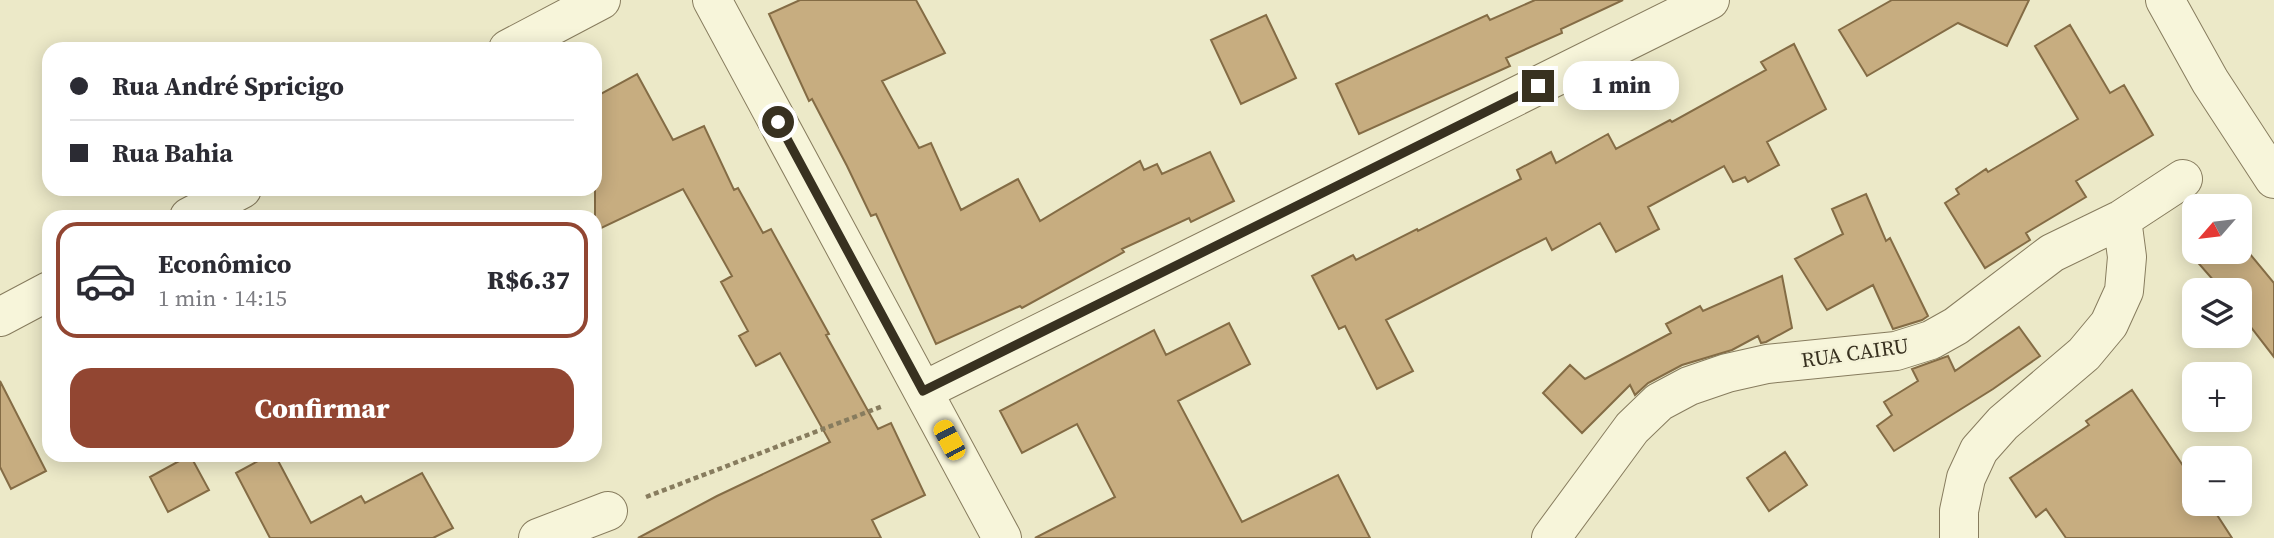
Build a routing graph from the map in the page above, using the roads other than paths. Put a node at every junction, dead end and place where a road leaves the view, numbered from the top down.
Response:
1 (601, 0) edge
2 (712, 0) edge
3 (1710, 0) edge
4 (2165, 0) edge
5 (521, 42) edge
6 (2183, 179) dead end
7 (2274, 179) edge
8 (229, 196) edge
9 (202, 210) edge
10 (2122, 219) junction
11 (42, 295) edge
12 (0, 317) edge
13 (923, 391) junction
14 (608, 511) road end
15 (538, 538) edge
16 (1002, 538) edge
17 (1551, 538) edge
18 (1959, 538) edge

1 - 5 street
2 - 13 street
3 - 13 street
4 - 7 street
6 - 10 street, RUA CAIRU
8 - 9 street
10 - 17 street, RUA CAIRU
10 - 18 street
11 - 12 street
13 - 16 street
14 - 15 street

